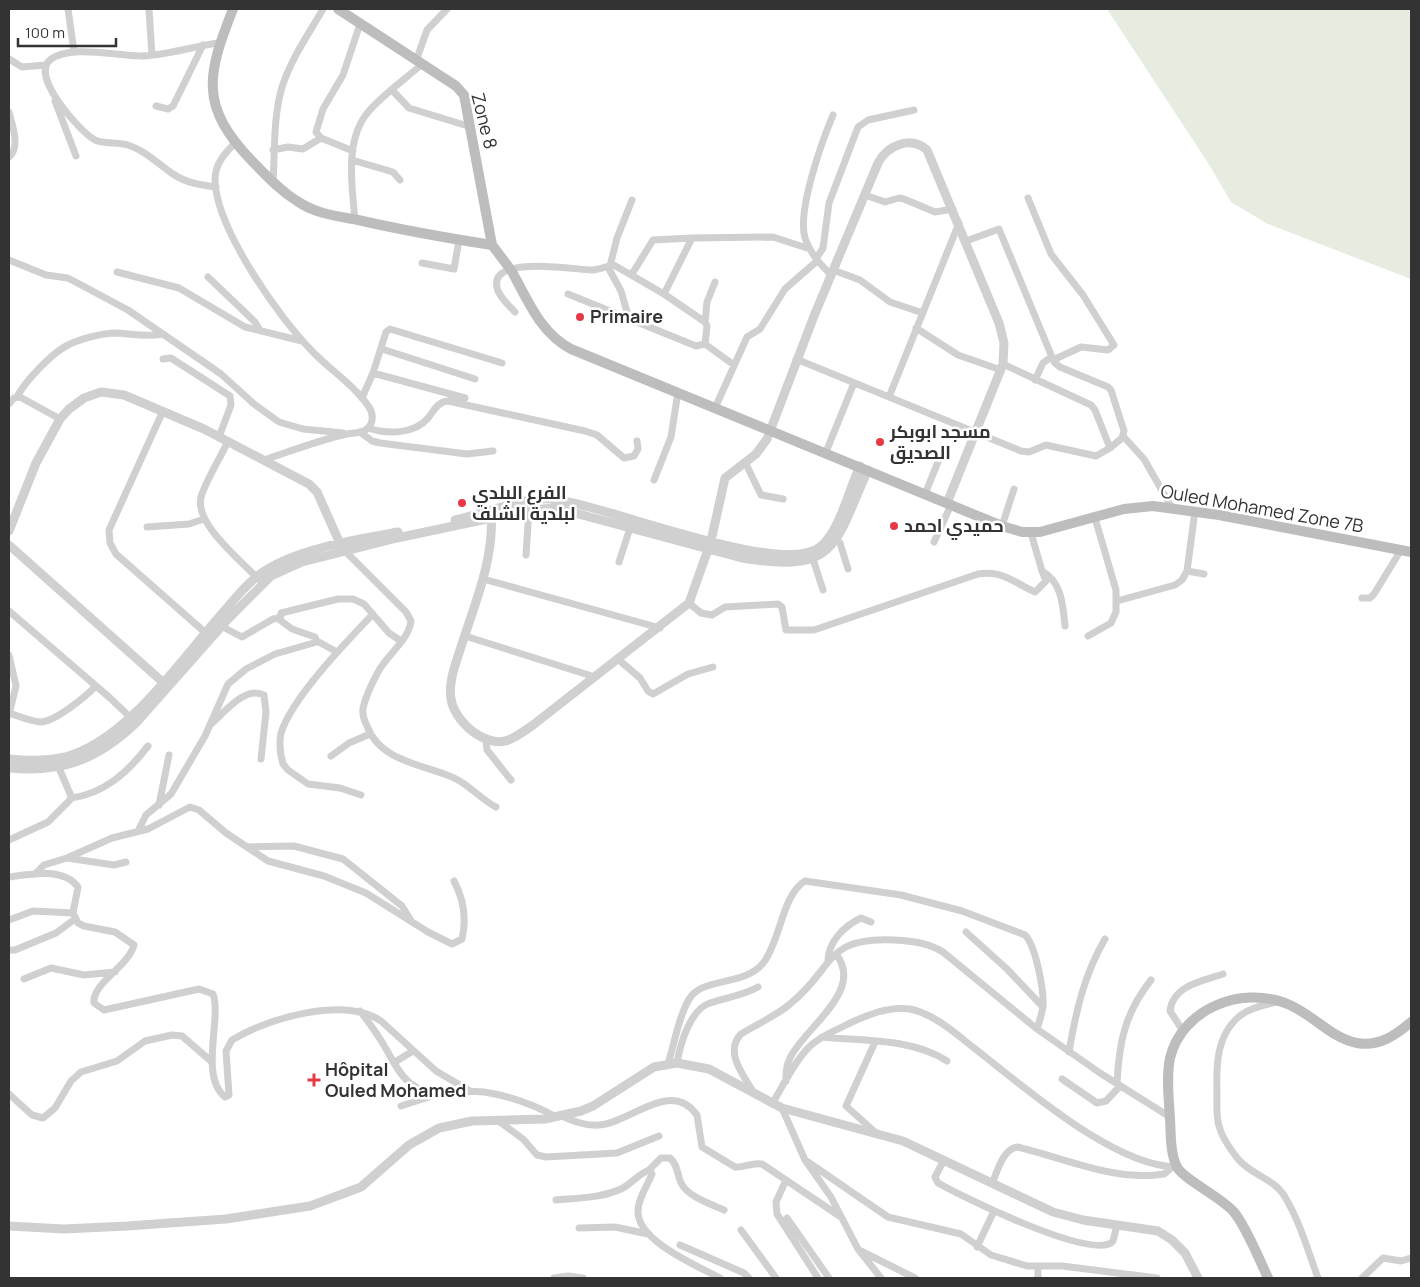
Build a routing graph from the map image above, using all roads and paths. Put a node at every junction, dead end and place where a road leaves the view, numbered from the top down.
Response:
1 (68, 9) edge
2 (149, 9) edge
3 (233, 9) edge
4 (323, 9) edge
5 (338, 9) edge
6 (447, 9) edge
7 (360, 24) junction
8 (219, 43) junction
9 (203, 45) junction
10 (74, 52) junction
11 (152, 55) junction
12 (9, 59) edge
13 (419, 63) junction
14 (46, 65) junction
15 (392, 90) junction
16 (54, 98) junction
17 (156, 106) dead end
18 (914, 110) dead end
19 (9, 112) edge
20 (833, 115) dead end
21 (471, 127) junction
22 (321, 138) junction
23 (235, 143) junction
24 (273, 150) junction
25 (353, 151) junction
26 (76, 156) dead end
27 (9, 157) edge
28 (352, 160) junction
29 (400, 180) dead end
30 (273, 183) junction
31 (216, 187) junction
32 (865, 195) junction
33 (1028, 198) dead end
34 (632, 200) dead end
35 (953, 209) junction
36 (355, 220) junction
37 (959, 223) junction
38 (692, 238) junction
39 (459, 240) junction
40 (966, 241) junction
41 (492, 245) junction
42 (810, 249) junction
43 (9, 260) edge
44 (816, 260) junction
45 (422, 263) dead end
46 (610, 266) junction
47 (510, 269) junction
48 (117, 272) dead end
49 (832, 272) junction
50 (632, 274) junction
51 (208, 277) dead end
52 (715, 282) dead end
53 (568, 294) dead end
54 (664, 294) junction
55 (514, 312) dead end
56 (923, 312) junction
57 (629, 319) junction
58 (705, 322) junction
59 (916, 328) junction
60 (260, 330) junction
61 (162, 334) junction
62 (302, 341) junction
63 (705, 344) junction
64 (382, 349) junction
65 (1052, 358) junction
66 (163, 359) dead end
67 (796, 359) junction
68 (502, 362) dead end
69 (734, 365) junction
70 (1002, 367) junction
71 (373, 373) junction
72 (475, 379) dead end
73 (1035, 380) junction
74 (854, 382) junction
75 (678, 392) junction
76 (889, 396) junction
77 (17, 397) junction
78 (362, 398) junction
79 (465, 398) dead end
80 (9, 404) edge
81 (715, 408) junction
82 (162, 412) junction
83 (60, 419) junction
84 (368, 428) junction
85 (771, 430) junction
86 (360, 432) junction
87 (348, 433) junction
88 (976, 434) junction
89 (1123, 436) junction
90 (224, 439) junction
91 (637, 441) dead end
92 (1110, 448) junction
93 (493, 451) dead end
94 (826, 452) junction
95 (942, 452) dead end
96 (264, 460) junction
97 (745, 462) junction
98 (864, 468) junction
99 (654, 480) dead end
100 (1014, 489) dead end
101 (925, 494) junction
102 (783, 499) dead end
103 (949, 504) junction
104 (1172, 508) junction
105 (529, 510) junction
106 (1194, 511) junction
107 (492, 514) junction
108 (204, 518) junction
109 (1095, 518) junction
110 (1002, 526) junction
111 (147, 527) dead end
112 (630, 528) junction
113 (9, 531) edge
114 (1031, 533) junction
115 (837, 540) junction
116 (934, 542) dead end
117 (339, 544) junction
118 (9, 545) edge
119 (710, 546) junction
120 (345, 551) junction
121 (1406, 551) edge
122 (526, 555) dead end
123 (813, 559) junction
124 (619, 562) dead end
125 (848, 569) dead end
126 (1042, 571) junction
127 (1187, 571) junction
128 (1204, 574) dead end
129 (483, 579) junction
130 (259, 580) junction
131 (823, 590) dead end
132 (1362, 598) dead end
133 (1118, 601) junction
134 (689, 603) junction
135 (9, 611) edge
136 (373, 614) junction
137 (279, 618) junction
138 (221, 626) junction
139 (1065, 626) dead end
140 (660, 628) junction
141 (208, 635) junction
142 (465, 636) junction
143 (1088, 636) dead end
144 (317, 640) junction
145 (401, 641) junction
146 (338, 652) junction
147 (9, 656) edge
148 (619, 660) junction
149 (713, 667) dead end
150 (595, 677) junction
151 (165, 684) junction
152 (96, 686) junction
153 (12, 691) edge
154 (10, 710) edge
155 (130, 718) junction
156 (209, 726) junction
157 (370, 734) junction
158 (486, 738) junction
159 (148, 746) dead end
160 (169, 755) dead end
161 (331, 756) dead end
162 (9, 759) edge
163 (261, 759) dead end
164 (9, 768) edge
165 (59, 768) junction
166 (510, 780) dead end
167 (361, 795) dead end
168 (70, 798) junction
169 (158, 805) junction
170 (496, 807) dead end
171 (138, 830) junction
172 (9, 840) edge
173 (247, 847) junction
174 (67, 858) junction
175 (126, 862) dead end
176 (35, 874) junction
177 (10, 878) edge
178 (454, 880) dead end
179 (74, 916) junction
180 (9, 920) edge
181 (412, 922) junction
182 (871, 922) dead end
183 (966, 932) dead end
184 (1105, 939) dead end
185 (9, 950) edge
186 (836, 954) junction
187 (828, 961) junction
188 (115, 972) junction
189 (1223, 974) dead end
190 (24, 979) dead end
191 (1150, 980) dead end
192 (758, 986) dead end
193 (1281, 1002) junction
194 (1043, 1007) junction
195 (360, 1011) junction
196 (1411, 1022) edge
197 (387, 1027) junction
198 (1037, 1029) junction
199 (1183, 1031) junction
200 (377, 1034) junction
201 (822, 1037) junction
202 (875, 1042) junction
203 (413, 1051) junction
204 (1069, 1052) junction
205 (947, 1061) dead end
206 (212, 1062) junction
207 (395, 1062) junction
208 (673, 1064) junction
209 (1062, 1079) dead end
210 (786, 1081) junction
211 (1119, 1085) junction
212 (470, 1091) junction
213 (9, 1094) edge
214 (436, 1095) junction
215 (755, 1095) junction
216 (772, 1104) junction
217 (401, 1106) dead end
218 (782, 1108) junction
219 (559, 1116) junction
220 (1170, 1118) junction
221 (497, 1120) junction
222 (875, 1132) junction
223 (659, 1136) dead end
224 (805, 1160) junction
225 (944, 1160) junction
226 (1174, 1167) junction
227 (649, 1170) junction
228 (786, 1180) junction
229 (992, 1184) junction
230 (556, 1200) dead end
231 (724, 1210) dead end
232 (994, 1211) junction
233 (787, 1218) dead end
234 (841, 1218) junction
235 (1117, 1225) junction
236 (9, 1226) edge
237 (579, 1228) dead end
238 (741, 1230) dead end
239 (648, 1234) junction
240 (680, 1245) dead end
241 (978, 1247) junction
242 (858, 1249) junction
243 (1411, 1258) edge
244 (1038, 1267) junction
245 (554, 1278) edge
246 (582, 1278) edge
247 (720, 1278) edge
248 (749, 1278) edge
249 (776, 1278) edge
250 (818, 1278) edge
251 (829, 1278) edge
252 (881, 1278) edge
253 (915, 1278) edge
254 (1038, 1278) edge
255 (1157, 1278) edge
256 (1198, 1278) edge
257 (1268, 1278) edge
258 (1318, 1278) edge
259 (1362, 1278) edge

1 - 10 street
2 - 11 street
3 - 8 main road
4 - 24 street
5 - 7 main road, Zone 8
6 - 13 street
7 - 13 main road, Zone 8
7 - 22 street
8 - 9 street
8 - 23 main road
9 - 11 street
9 - 17 street
10 - 11 street
10 - 14 street
12 - 14 street
13 - 15 street
13 - 21 main road, Zone 8
14 - 16 street
15 - 21 street
15 - 25 street
16 - 26 street
16 - 31 street
18 - 44 street
19 - 27 street
20 - 42 street
21 - 41 main road, Zone 8
22 - 24 street
22 - 25 street
23 - 30 main road
23 - 31 street
24 - 30 street
25 - 28 street
28 - 29 street
28 - 36 street
30 - 36 main road
31 - 62 street
32 - 35 street
32 - 35 street
32 - 49 street
33 - 65 street
34 - 46 street
35 - 37 street
36 - 39 main road
37 - 40 street
37 - 56 street
38 - 42 street
38 - 50 street
38 - 54 street
39 - 41 main road
39 - 45 street
40 - 65 street
40 - 70 street
41 - 47 main road
42 - 44 street
43 - 61 street
44 - 49 street
44 - 69 street
46 - 47 street
46 - 50 street
46 - 57 street
47 - 55 street
47 - 75 main road
48 - 60 street
49 - 56 street
49 - 67 street
50 - 54 street
51 - 60 street
52 - 58 street
53 - 57 street
54 - 58 street
56 - 59 street
57 - 63 street
58 - 63 street
59 - 70 street
59 - 76 street
60 - 62 street
61 - 77 street
61 - 87 street
62 - 78 street
63 - 69 street
64 - 68 street
64 - 71 street
64 - 72 street
65 - 73 street
65 - 89 street
66 - 90 street
67 - 74 street
67 - 85 street
69 - 81 street
70 - 73 street
70 - 88 street
71 - 78 street
71 - 79 street
73 - 92 street
74 - 76 street
74 - 94 street
75 - 81 main road
75 - 99 street
76 - 88 street
77 - 80 street
77 - 83 street
78 - 84 street
81 - 85 main road
82 - 83 street
82 - 90 street
82 - 141 street
83 - 113 street
84 - 86 street
84 - 91 street
85 - 94 main road
85 - 97 street
86 - 87 street
86 - 93 street
87 - 96 street
88 - 92 street
88 - 103 street
89 - 92 street
89 - 104 street
90 - 96 street
90 - 108 street
94 - 98 main road
95 - 101 street
96 - 117 street
97 - 102 street
97 - 119 street
98 - 101 main road
98 - 115 street
98 - 119 street
100 - 110 street
101 - 103 main road
103 - 110 main road
103 - 116 street
104 - 106 main road, Ouled Mohamed Zone 7B
104 - 109 main road, Ouled Mohamed Zone 7B
105 - 107 street
105 - 112 street
105 - 122 street
106 - 121 main road, Ouled Mohamed Zone 7B
106 - 127 street
107 - 117 street
107 - 119 street
107 - 120 street
107 - 129 street
108 - 111 street
108 - 130 street
109 - 114 main road, Ouled Mohamed Zone 7B
109 - 133 street
110 - 114 main road
112 - 119 street
112 - 124 street
114 - 126 street
115 - 123 street
115 - 125 street
117 - 120 street
117 - 130 street
118 - 151 street
119 - 123 street
119 - 134 street
120 - 130 street
120 - 145 street
121 - 132 street
123 - 131 street
126 - 134 street
126 - 139 street
127 - 128 street
127 - 133 street
129 - 140 street
129 - 142 street
130 - 138 street
130 - 141 street
133 - 143 street
134 - 140 street
135 - 152 street
136 - 137 street
136 - 145 street
136 - 146 street
137 - 138 street
137 - 144 street
138 - 141 street
140 - 148 street
141 - 151 street
142 - 150 street
142 - 158 street
144 - 146 street
144 - 156 street
145 - 157 street
146 - 167 street
147 - 153 street
148 - 149 street
148 - 150 street
150 - 158 street
151 - 155 street
151 - 165 street
152 - 154 street
152 - 155 street
153 - 154 street
155 - 162 street
156 - 163 street
156 - 169 street
157 - 161 street
157 - 170 street
158 - 166 street
159 - 168 street
160 - 169 street
164 - 165 street
165 - 168 street
168 - 172 street
169 - 171 street
171 - 173 street
171 - 174 street
173 - 181 street
173 - 181 street
174 - 175 street
174 - 176 street
176 - 177 street
176 - 179 street
178 - 181 street
179 - 180 street
179 - 185 street
179 - 188 street
182 - 187 street
183 - 194 street
184 - 204 street
186 - 187 street
186 - 198 street
186 - 210 street
187 - 215 street
188 - 190 street
188 - 206 street
189 - 199 street
191 - 211 street
192 - 208 street
193 - 196 main road
193 - 199 main road
193 - 258 street
194 - 198 street
194 - 208 street
195 - 197 street
195 - 200 street
195 - 206 street
197 - 200 street
197 - 203 street
198 - 204 street
199 - 220 main road
200 - 207 street
201 - 202 street
201 - 210 street
201 - 226 street
202 - 205 street
202 - 222 street
203 - 207 street
203 - 212 street
204 - 211 street
206 - 213 street
207 - 214 street
208 - 215 street
208 - 219 street
209 - 211 street
210 - 216 street
211 - 220 street
212 - 214 street
212 - 219 street
214 - 217 street
215 - 216 street
216 - 218 street
218 - 222 street
218 - 224 street
219 - 221 street
219 - 228 street
220 - 226 main road
221 - 223 street
221 - 236 street
222 - 225 street
224 - 234 street
224 - 241 street
225 - 229 street
225 - 232 street
226 - 229 street
226 - 257 main road
227 - 230 street
227 - 231 street
227 - 239 street
228 - 234 street
228 - 250 street
229 - 235 street
232 - 235 street
232 - 241 street
233 - 251 street
234 - 242 street
235 - 256 street
237 - 239 street
238 - 249 street
239 - 247 street
240 - 248 street
241 - 244 street
242 - 252 street
242 - 253 street
243 - 259 street
244 - 254 street
244 - 255 street
245 - 246 street

